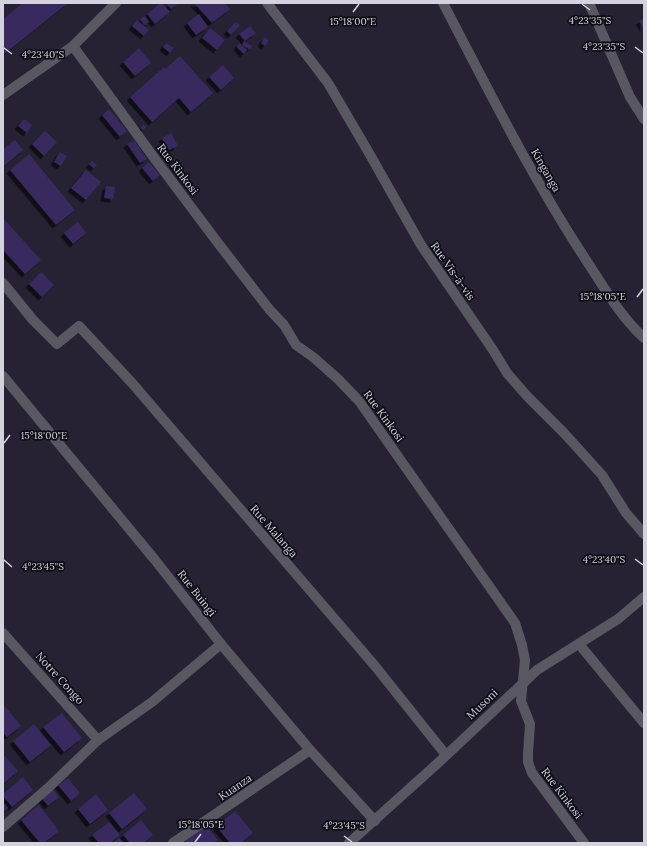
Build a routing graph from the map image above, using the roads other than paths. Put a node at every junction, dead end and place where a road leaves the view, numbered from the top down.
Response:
1 (116, 3) edge
2 (267, 3) edge
3 (443, 3) edge
4 (589, 3) edge
5 (73, 46) junction
6 (3, 95) edge
7 (644, 119) edge
8 (3, 283) edge
9 (644, 338) edge
10 (3, 376) edge
11 (644, 534) edge
12 (644, 597) edge
13 (3, 633) edge
14 (221, 644) junction
15 (580, 644) junction
16 (523, 681) junction
17 (644, 723) edge
18 (98, 740) junction
19 (310, 750) junction
20 (446, 755) junction
21 (374, 821) junction
22 (3, 827) edge
23 (173, 843) edge
24 (349, 843) edge
25 (584, 843) edge

1 - 5 street
2 - 11 street, Rue Vis-à-vis
3 - 9 street, Kinganga
4 - 7 street
5 - 6 street
5 - 16 street, Rue Kinkosi
8 - 20 street, Rue Malanga
10 - 14 street, Rue Buingi
12 - 15 street, Musoni
13 - 18 street, Notre Congo
14 - 18 street
14 - 19 street, Rue Buingi
15 - 16 street, Musoni
15 - 17 street
16 - 20 street, Musoni
16 - 25 street, Rue Kinkosi
18 - 22 street
19 - 21 street, Rue Buingi
19 - 23 street, Kuanza
20 - 21 street, Musoni
21 - 24 street, Musoni

